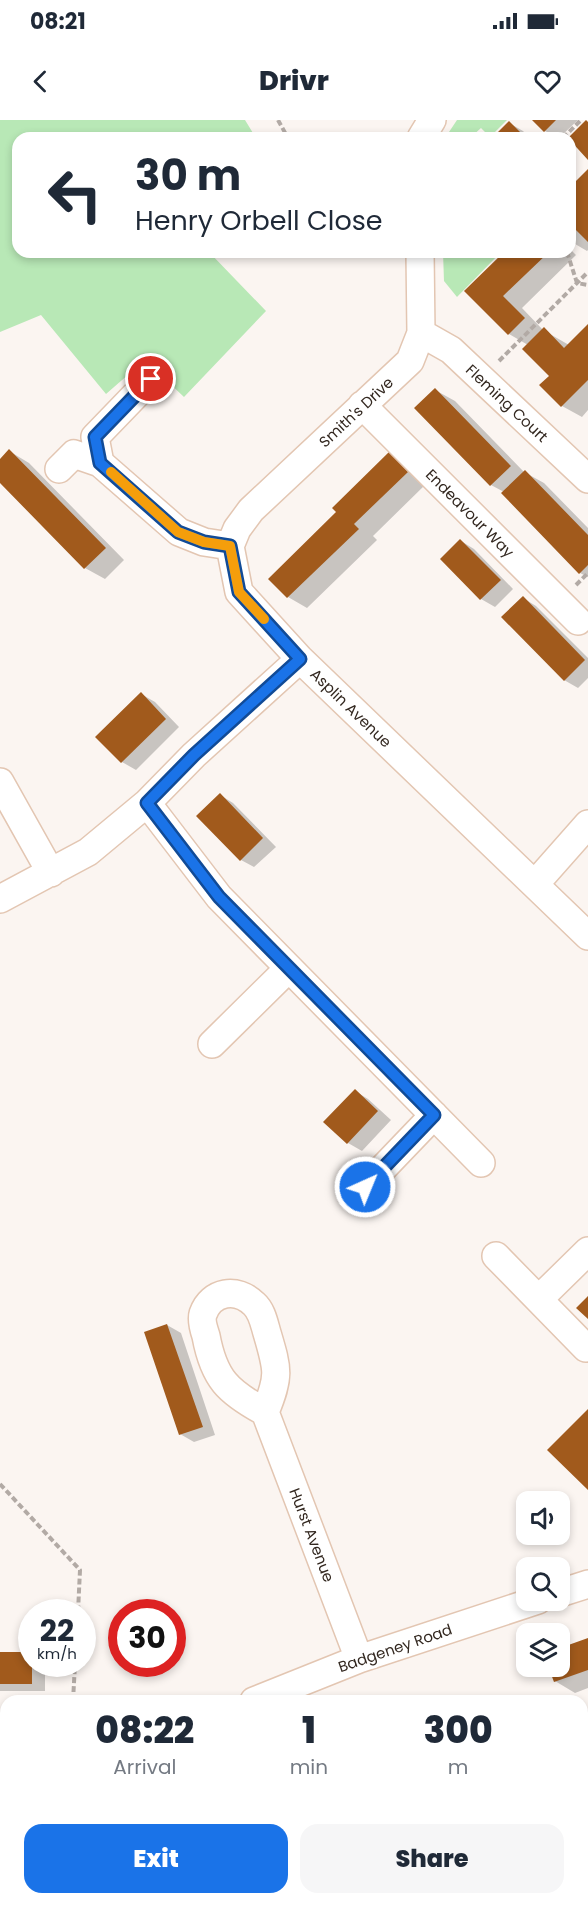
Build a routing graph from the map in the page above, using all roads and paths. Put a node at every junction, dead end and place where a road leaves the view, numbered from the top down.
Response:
1 (581, 120) edge
2 (569, 132) edge
3 (420, 258) edge
4 (569, 258) edge
5 (588, 272) edge
6 (577, 283) junction
7 (588, 285) edge
8 (421, 333) junction
9 (481, 378) junction
10 (151, 379) dead end
11 (362, 405) junction
12 (100, 463) junction
13 (59, 469) dead end
14 (588, 479) edge
15 (230, 546) junction
16 (578, 621) dead end
17 (300, 659) junction
18 (0, 782) edge
19 (147, 803) junction
20 (588, 824) edge
21 (51, 873) junction
22 (535, 884) junction
23 (0, 899) edge
24 (588, 936) edge
25 (289, 968) junction
26 (212, 1044) dead end
27 (434, 1115) junction
28 (481, 1163) dead end
29 (365, 1187) dead end
30 (588, 1251) edge
31 (496, 1256) dead end
32 (540, 1298) junction
33 (586, 1348) dead end
34 (265, 1412) dead end
35 (0, 1484) edge
36 (588, 1584) edge
37 (570, 1590) edge
38 (79, 1599) edge
39 (516, 1607) edge
40 (359, 1659) junction
41 (74, 1677) edge
42 (73, 1695) edge
43 (269, 1695) edge

1 - 2 path
3 - 8 street, Smith's Drive
4 - 6 path
5 - 6 path
6 - 7 path
6 - 9 path
8 - 9 street, Fleming Court
8 - 11 street, Smith's Drive
9 - 14 street, Fleming Court
10 - 12 street
11 - 15 street, Smith's Drive
11 - 16 street, Endeavour Way
12 - 13 street
12 - 15 street
15 - 17 street, Asplin Avenue
17 - 19 street
17 - 22 street, Asplin Avenue
18 - 21 street
19 - 21 street
19 - 25 street
20 - 22 street
21 - 23 street
22 - 24 street, Asplin Avenue
25 - 26 street
25 - 27 street
27 - 28 street
27 - 29 street
30 - 32 street
31 - 32 street
32 - 33 street
34 - 40 street, Hurst Avenue
35 - 38 path
36 - 37 street
39 - 40 street, Badgeney Road
40 - 43 street, Badgeney Road
41 - 42 path

